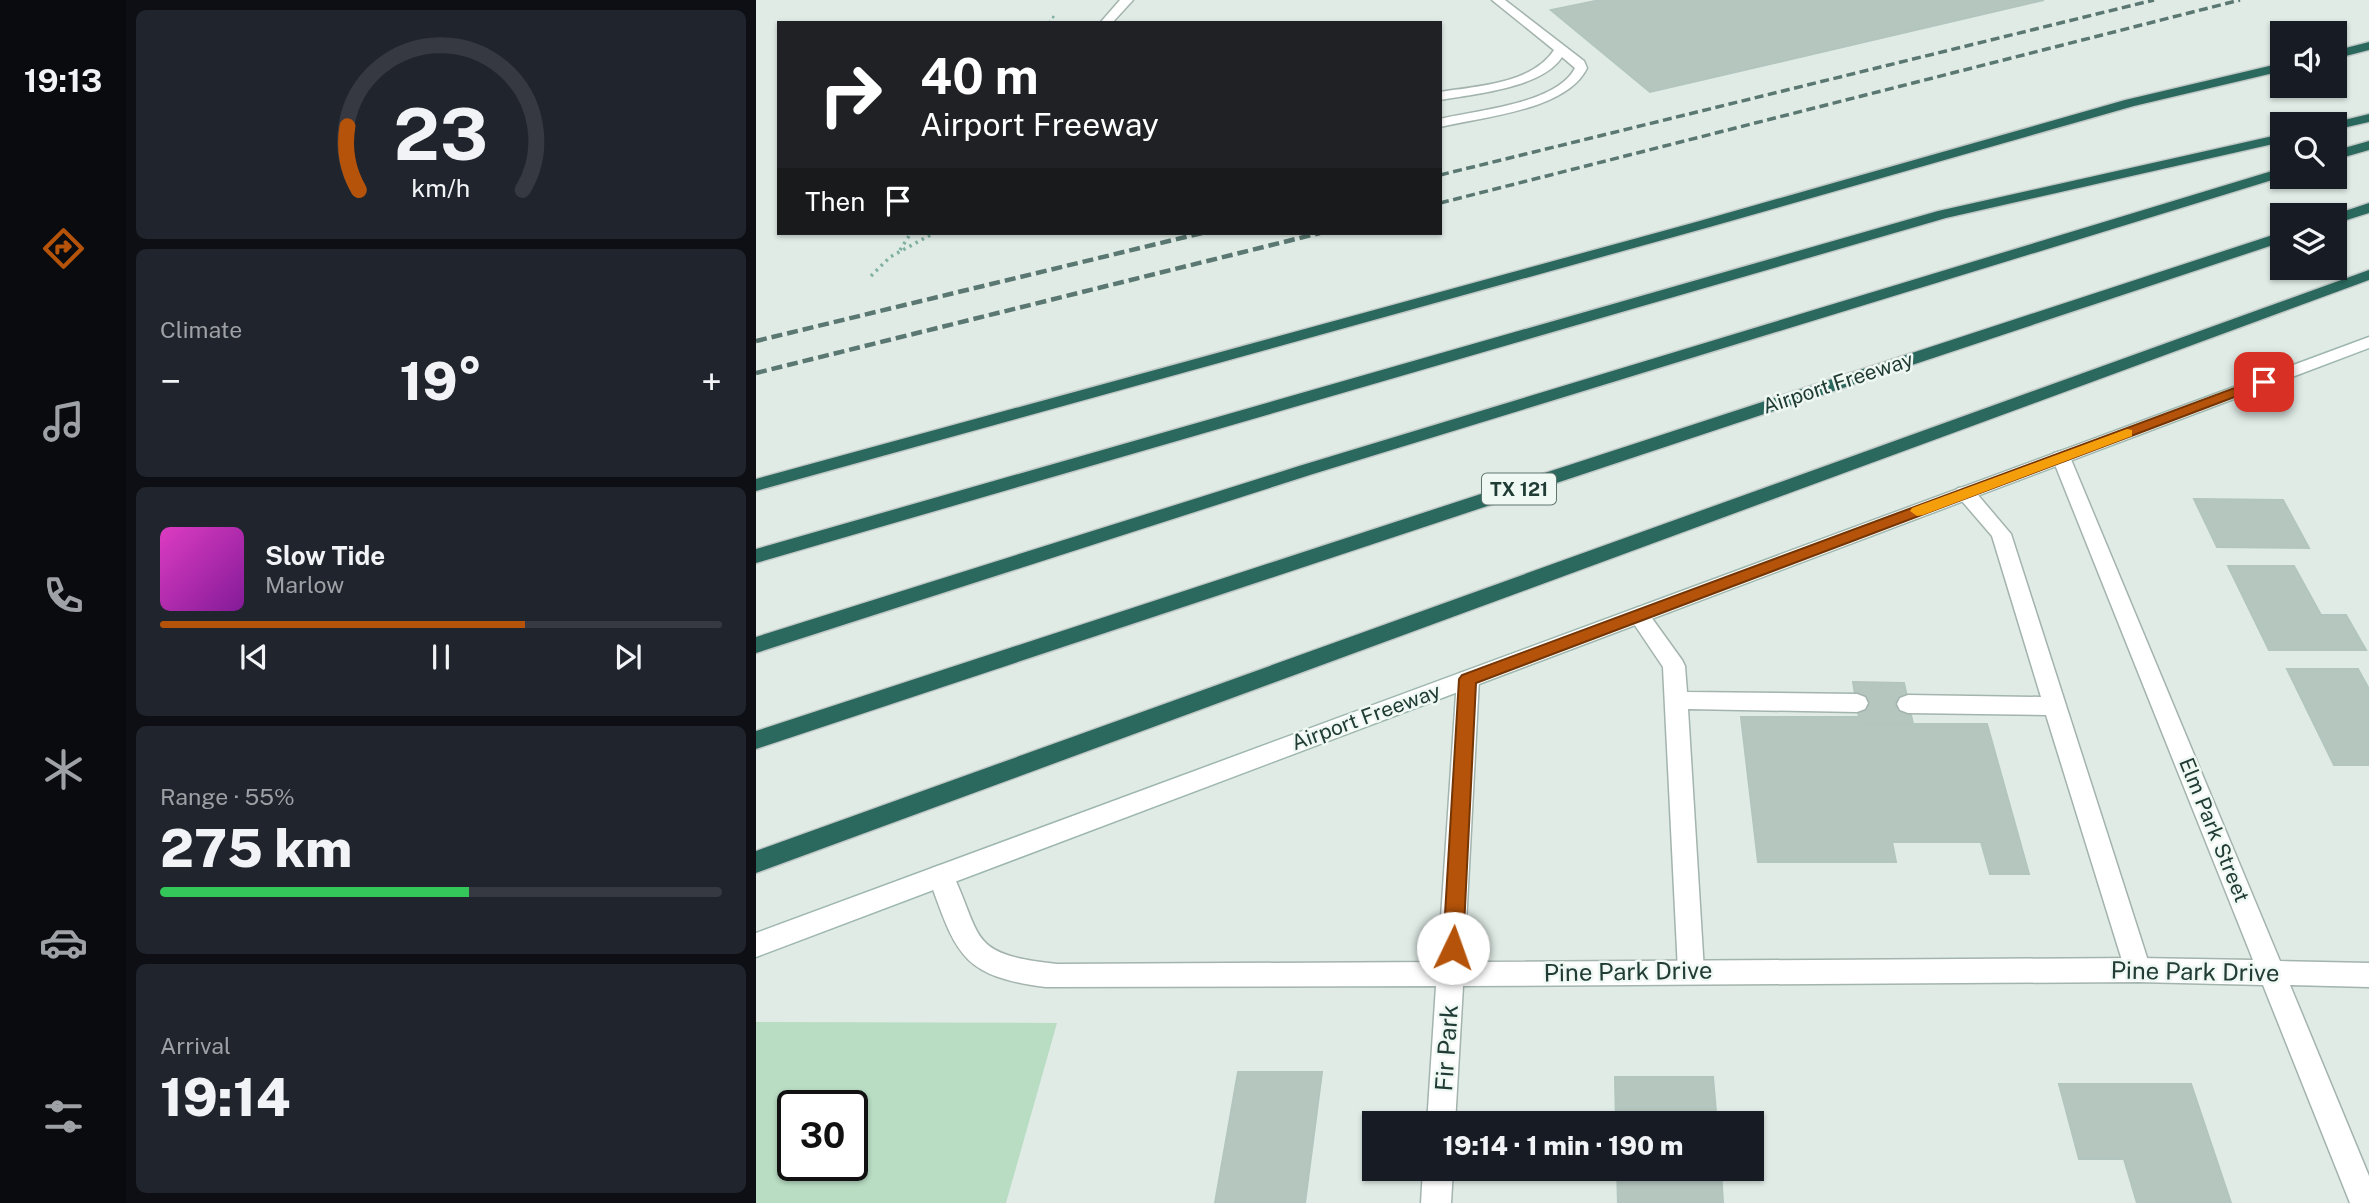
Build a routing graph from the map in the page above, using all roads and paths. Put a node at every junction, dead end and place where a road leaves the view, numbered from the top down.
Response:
1 (1127, 0) edge
2 (1498, 0) edge
3 (1054, 16) dead end
4 (1050, 21) edge
5 (1107, 21) edge
6 (2369, 46) edge
7 (1560, 51) junction
8 (2347, 52) edge
9 (2270, 70) edge
10 (1442, 96) edge
11 (2369, 118) edge
12 (1442, 123) edge
13 (2347, 123) edge
14 (2270, 141) edge
15 (2369, 145) edge
16 (2347, 152) edge
17 (2270, 176) edge
18 (2369, 208) edge
19 (2347, 216) edge
20 (910, 235) edge
21 (930, 235) edge
22 (2270, 241) edge
23 (899, 251) junction
24 (2369, 275) edge
25 (871, 276) dead end
26 (2369, 342) edge
27 (2061, 457) junction
28 (756, 485) edge
29 (1965, 494) junction
30 (756, 556) edge
31 (1639, 615) junction
32 (756, 645) edge
33 (1468, 679) junction
34 (1675, 700) junction
35 (1857, 702) dead end
36 (1908, 704) dead end
37 (2057, 706) junction
38 (756, 740) edge
39 (756, 862) edge
40 (941, 876) junction
41 (756, 945) edge
42 (2138, 970) junction
43 (1691, 971) junction
44 (2272, 972) junction
45 (1452, 975) junction
46 (2369, 975) edge
47 (1442, 1111) edge
48 (1437, 1181) edge
49 (1436, 1203) edge
50 (2365, 1203) edge

1 - 5 street
2 - 7 street
3 - 4 path
6 - 8 highway
7 - 10 street
7 - 12 street
9 - 28 highway
11 - 13 highway
14 - 30 highway
15 - 16 highway
17 - 32 highway
18 - 19 highway
20 - 23 path
21 - 23 path
22 - 38 highway, Airport Freeway / TX 121
23 - 25 path
24 - 39 highway
26 - 27 street, Airport Freeway
27 - 29 street, Airport Freeway
27 - 44 street, Elm Park Street
29 - 31 street, Airport Freeway
29 - 37 street
31 - 33 street, Airport Freeway
31 - 34 street
33 - 40 street, Airport Freeway
33 - 45 street, Fir Park
34 - 35 street
34 - 43 street
36 - 37 street
37 - 42 street
40 - 41 street, Airport Freeway
40 - 45 street, Pine Park Drive
42 - 43 street, Pine Park Drive
42 - 44 street, Pine Park Drive
43 - 45 street, Pine Park Drive
44 - 46 street, Pine Park Drive
44 - 50 street, Elm Park Street
45 - 47 street, Fir Park
48 - 49 street

